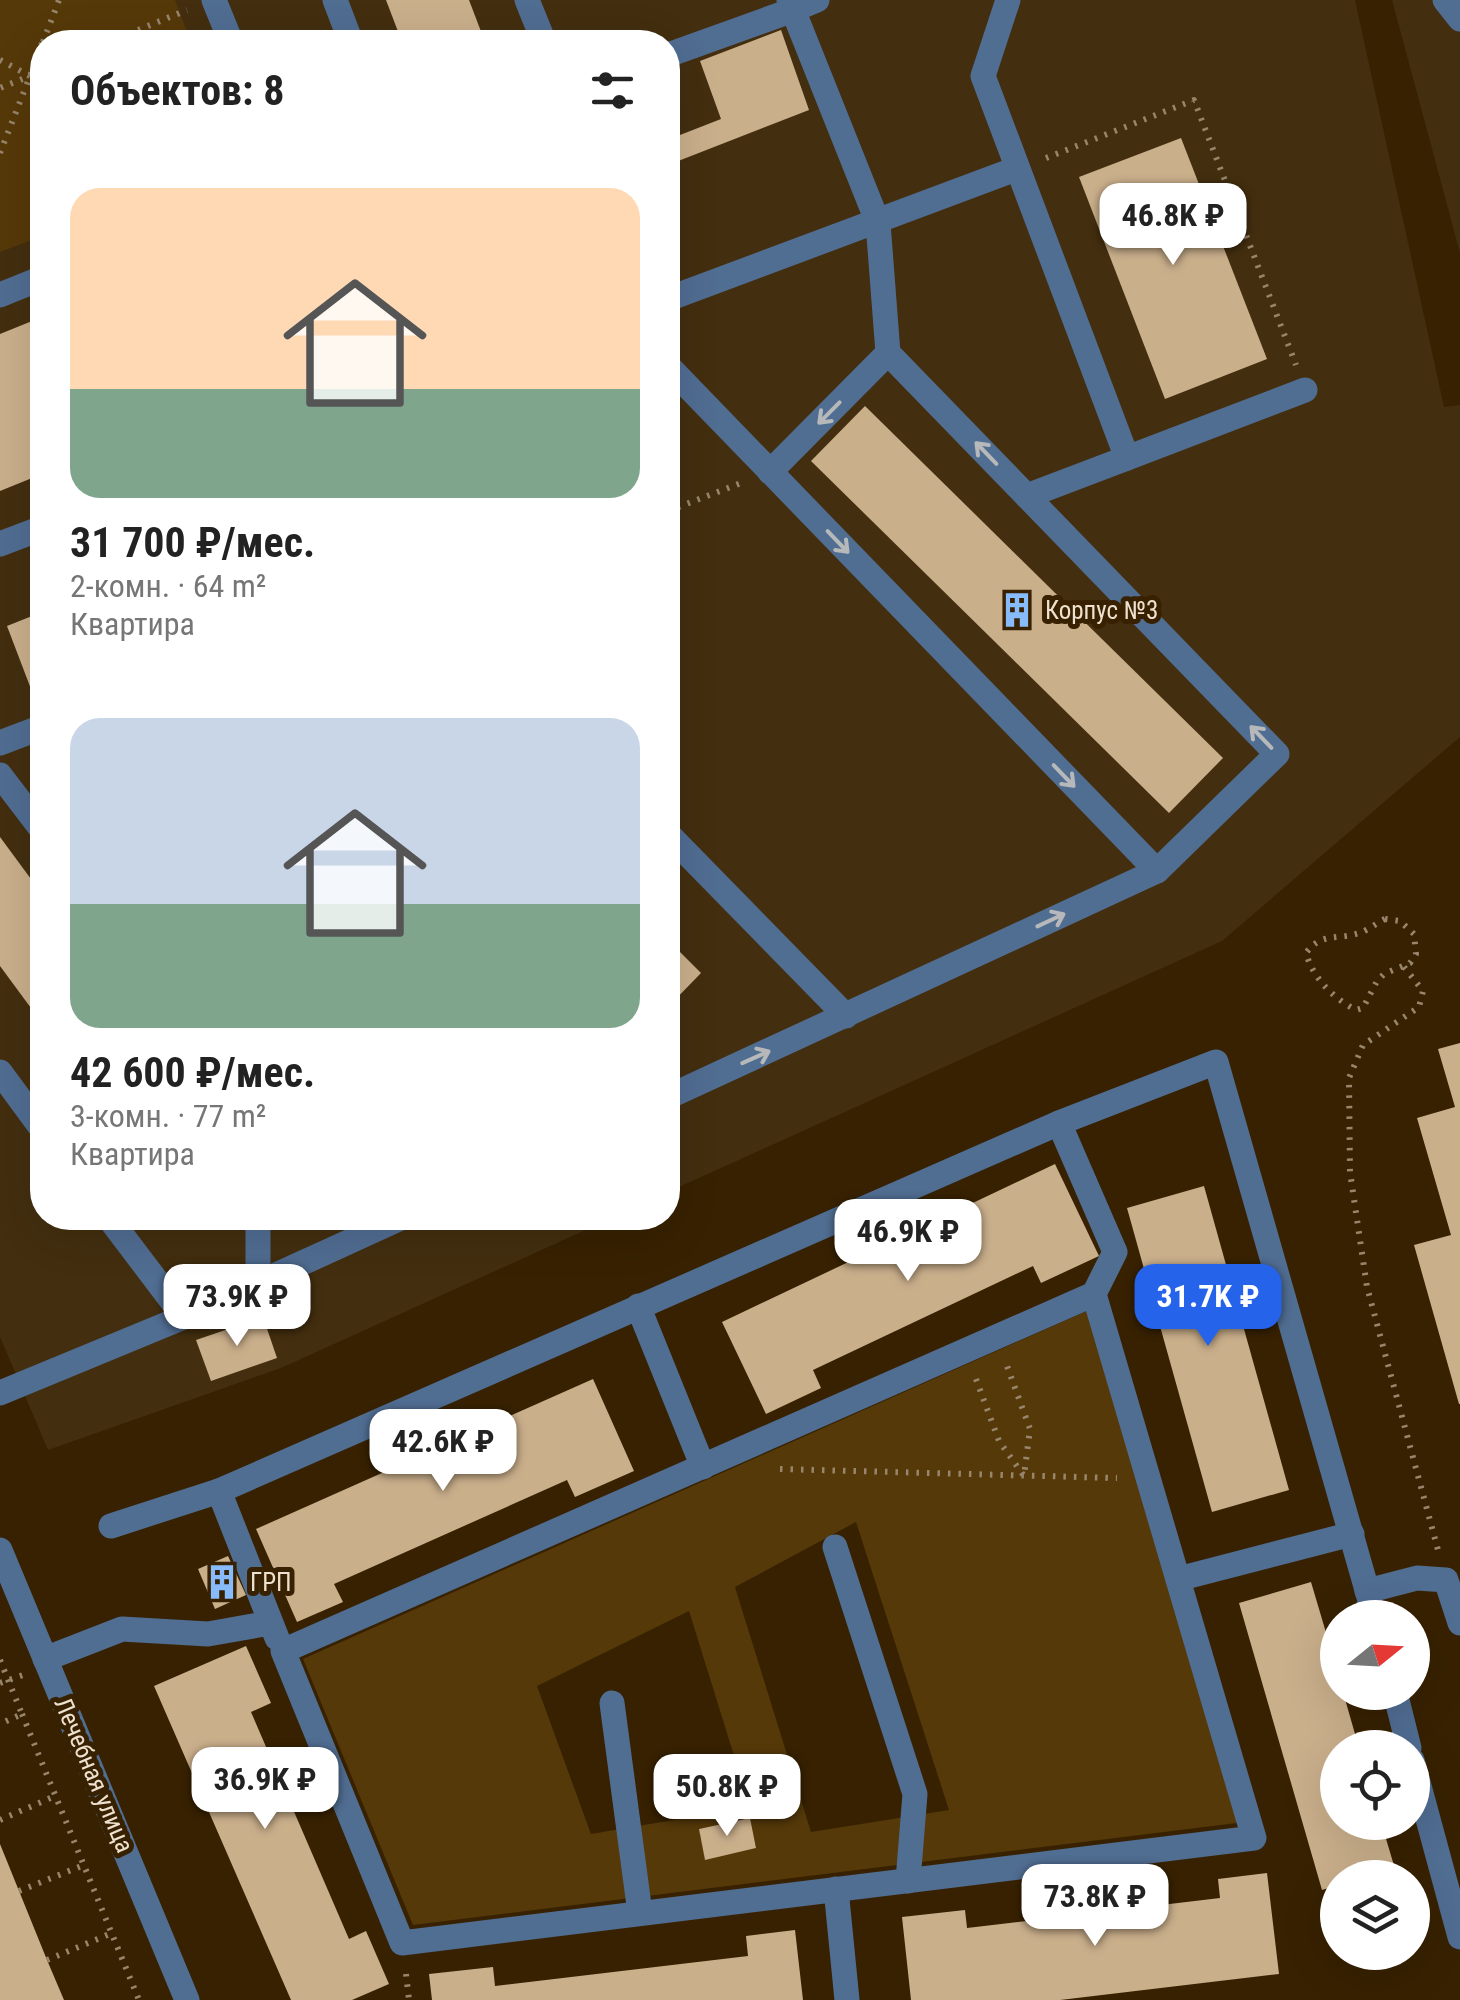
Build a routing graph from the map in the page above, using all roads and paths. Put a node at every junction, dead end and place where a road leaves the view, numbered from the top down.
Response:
1 (59, 0) edge
2 (334, 0) edge
3 (527, 0) edge
4 (1008, 0) edge
5 (1445, 0) edge
6 (800, 3) edge
7 (204, 4) edge
8 (1460, 19) edge
9 (48, 30) edge
10 (139, 30) edge
11 (222, 30) edge
12 (346, 30) edge
13 (539, 30) edge
14 (680, 51) edge
15 (0, 60) edge
16 (30, 76) junction
17 (0, 88) edge
18 (0, 153) edge
19 (1016, 169) junction
20 (878, 223) junction
21 (30, 283) edge
22 (0, 295) edge
23 (680, 295) edge
24 (888, 353) junction
25 (680, 378) edge
26 (1305, 390) joint
27 (1127, 458) junction
28 (770, 472) junction
29 (1028, 496) junction
30 (680, 507) edge
31 (30, 533) edge
32 (0, 544) edge
33 (30, 731) edge
34 (0, 744) edge
35 (0, 775) edge
36 (30, 814) edge
37 (680, 846) edge
38 (1157, 871) junction
39 (1404, 967) junction
40 (846, 1016) junction
41 (0, 1072) edge
42 (680, 1092) edge
43 (30, 1113) edge
44 (1059, 1123) junction
45 (119, 1230) edge
46 (258, 1230) edge
47 (374, 1230) edge
48 (258, 1282) junction
49 (1094, 1294) junction
50 (638, 1306) junction
51 (184, 1317) junction
52 (997, 1337) junction
53 (965, 1351) junction
54 (11, 1389) edge
55 (702, 1466) junction
56 (780, 1469) dead end
57 (1024, 1476) junction
58 (1148, 1479) junction
59 (219, 1492) junction
60 (111, 1526) dead end
61 (1352, 1534) junction
62 (836, 1547) dead end
63 (0, 1550) edge
64 (1178, 1579) junction
65 (1446, 1580) junction
66 (1368, 1591) junction
67 (1370, 1600) edge
68 (270, 1623) junction
69 (1460, 1623) edge
70 (283, 1652) junction
71 (45, 1659) junction
72 (0, 1660) edge
73 (612, 1703) dead end
74 (22, 1714) junction
75 (0, 1724) edge
76 (56, 1796) junction
77 (0, 1820) edge
78 (1430, 1826) edge
79 (84, 1866) junction
80 (908, 1881) junction
81 (836, 1889) junction
82 (19, 1891) dead end
83 (640, 1914) junction
84 (112, 1933) junction
85 (1460, 1937) edge
86 (47, 1960) dead end
87 (139, 2000) edge
88 (187, 2000) edge
89 (848, 2000) edge

1 - 9 path
2 - 12 street
3 - 13 street
4 - 19 street
5 - 8 street
6 - 14 street
6 - 20 street
7 - 10 path
7 - 11 street
15 - 16 path
16 - 17 path
16 - 18 path
19 - 20 street
19 - 26 path
19 - 27 street
20 - 23 street
20 - 24 street
21 - 22 street
24 -> 28 street
29 -> 24 street
25 - 28 street
26 - 27 street
27 - 29 street
28 - 30 path
28 -> 38 street
38 -> 29 street
31 - 32 street
33 - 34 street
35 - 36 street
37 - 40 street
40 -> 38 street
39 - 39 path
39 - 65 path
42 -> 40 street
41 - 43 street
44 - 49 street
44 - 50 street
44 - 61 street
45 - 51 street
46 - 48 street
47 - 48 street
48 - 51 street
49 - 52 street
49 - 58 street
50 - 55 street
50 - 59 street
51 - 54 street
52 - 53 street
52 - 57 path
53 - 55 street
53 - 57 path
55 - 70 street
56 - 57 path
57 - 58 path
58 - 64 street
59 - 60 street
59 - 68 street
61 - 64 street
61 - 66 street
62 - 80 street
63 - 71 street, Лечебная улица
64 - 80 street
65 - 66 street
65 - 69 street
66 - 67 street
68 - 70 street
68 - 71 street
70 - 83 street
71 - 88 street, Лечебная улица
72 - 74 path
73 - 83 street
74 - 75 path
74 - 76 path
76 - 77 path
76 - 79 path
78 - 85 street
79 - 82 path
79 - 84 path
80 - 81 street
81 - 83 street
81 - 89 street
84 - 86 path
84 - 87 path

